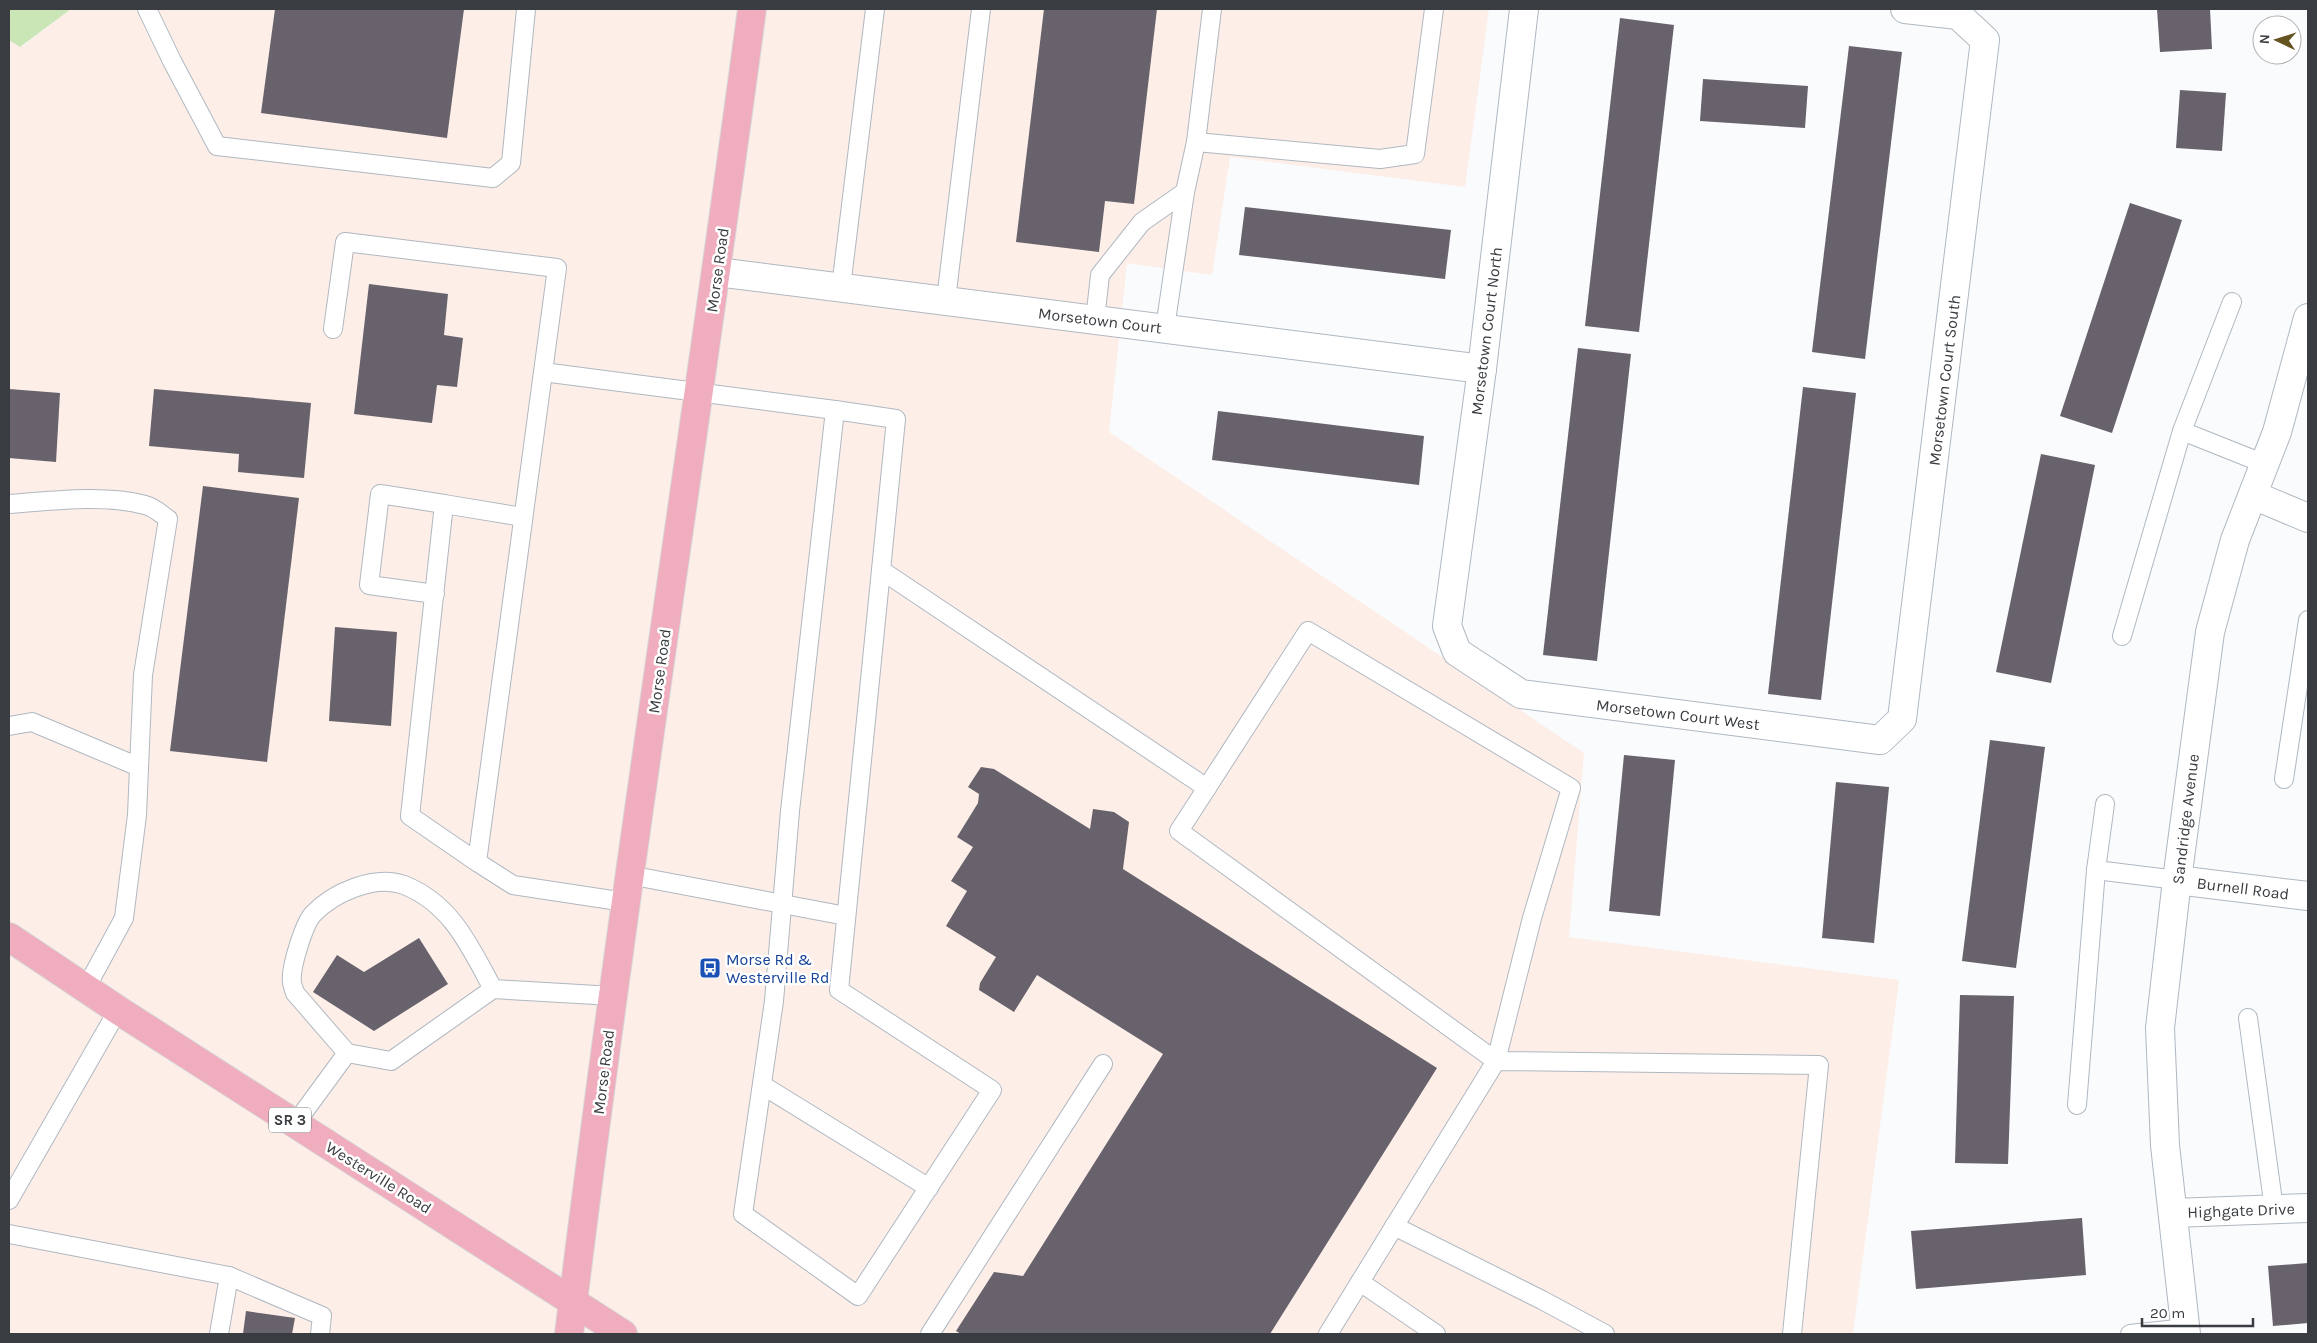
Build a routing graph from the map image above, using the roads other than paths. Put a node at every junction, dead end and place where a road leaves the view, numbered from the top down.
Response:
1 (148, 9) edge
2 (526, 9) edge
3 (752, 9) edge
4 (875, 9) edge
5 (981, 9) edge
6 (1212, 9) edge
7 (1434, 9) edge
8 (1524, 9) edge
9 (1905, 9) edge
10 (1196, 142) junction
11 (1185, 192) junction
12 (717, 272) junction
13 (841, 287) junction
14 (946, 300) junction
15 (2232, 302) dead end
16 (1095, 320) junction
17 (1165, 328) junction
18 (333, 329) dead end
19 (2306, 333) edge
20 (1482, 369) junction
21 (543, 372) junction
22 (700, 393) junction
23 (835, 410) junction
24 (2182, 431) junction
25 (2265, 464) junction
26 (2253, 495) junction
27 (9, 504) edge
28 (444, 504) junction
29 (524, 517) junction
30 (2308, 518) edge
31 (881, 570) junction
32 (435, 594) junction
33 (2308, 620) edge
34 (2122, 636) dead end
35 (1457, 652) joint
36 (1902, 719) joint
37 (9, 726) edge
38 (139, 767) junction
39 (2284, 779) dead end
40 (1207, 788) junction
41 (2105, 804) dead end
42 (477, 862) junction
43 (2096, 870) junction
44 (629, 874) junction
45 (2177, 880) junction
46 (2308, 896) edge
47 (625, 902) junction
48 (782, 904) junction
49 (846, 916) junction
50 (9, 937) edge
51 (86, 988) junction
52 (493, 989) junction
53 (613, 996) junction
54 (118, 1010) junction
55 (2248, 1018) dead end
56 (347, 1053) junction
57 (1496, 1061) junction
58 (1103, 1064) dead end
59 (762, 1086) junction
60 (2077, 1105) dead end
61 (295, 1124) junction
62 (928, 1188) junction
63 (9, 1200) edge
64 (2308, 1208) edge
65 (2274, 1209) junction
66 (2173, 1213) junction
67 (1394, 1226) junction
68 (9, 1234) edge
69 (229, 1276) junction
70 (1360, 1282) junction
71 (573, 1300) junction
72 (2186, 1331) edge
73 (220, 1334) edge
74 (320, 1334) edge
75 (569, 1334) edge
76 (623, 1334) edge
77 (930, 1334) edge
78 (1328, 1334) edge
79 (1436, 1334) edge
80 (1604, 1334) edge
81 (1792, 1334) edge
82 (2130, 1334) edge

1 - 2 lane
3 - 12 main road, Morse Road
4 - 13 lane
5 - 14 lane
6 - 10 lane
7 - 10 lane
8 - 20 street, Morsetown Court North
9 - 36 street, Morsetown Court South
10 - 11 lane
11 - 16 lane
11 - 17 lane
12 - 13 street, Morsetown Court
12 - 22 main road, Morse Road
13 - 14 street, Morsetown Court
14 - 16 street, Morsetown Court
15 - 24 lane
16 - 17 street, Morsetown Court
17 - 20 street, Morsetown Court
18 - 21 lane
19 - 25 street, Sandridge Avenue
20 - 35 street, Morsetown Court North
21 - 22 lane
21 - 29 lane
22 - 23 lane
22 - 44 main road, Morse Road
23 - 31 lane
23 - 48 lane
24 - 25 lane
24 - 34 lane
25 - 26 street, Sandridge Avenue
26 - 30 street
26 - 45 street, Sandridge Avenue
27 - 38 lane
28 - 29 lane
28 - 32 lane
28 - 32 lane
29 - 42 lane
31 - 40 lane
31 - 49 lane
32 - 42 lane
33 - 39 lane
35 - 36 street, Morsetown Court West
37 - 38 lane
38 - 51 lane
40 - 57 lane
40 - 57 lane
41 - 43 lane
42 - 47 lane
43 - 45 lane
43 - 60 lane
44 - 47 main road, Morse Road
44 - 48 lane
45 - 46 street, Burnell Road
45 - 66 street, Sandridge Avenue
47 - 53 main road, Morse Road
48 - 49 lane
48 - 59 lane
49 - 62 lane
50 - 51 main road, Westerville Road / SR 3
51 - 54 main road, Westerville Road / SR 3
52 - 53 lane
52 - 56 lane
52 - 56 lane
53 - 71 main road, Morse Road
54 - 61 main road, Westerville Road / SR 3
54 - 63 lane
55 - 65 lane
56 - 61 lane
57 - 67 lane
57 - 81 lane
58 - 77 lane
59 - 62 lane
59 - 62 lane
61 - 71 main road, Westerville Road / SR 3
64 - 65 street, Highgate Drive
65 - 66 street, Highgate Drive
66 - 72 street, Sandridge Avenue
67 - 70 lane
67 - 80 lane
68 - 69 lane
69 - 73 lane
69 - 74 lane
70 - 78 lane
70 - 79 lane
71 - 75 main road, Morse Road
71 - 76 main road, Westerville Road / SR 3
72 - 82 lane

